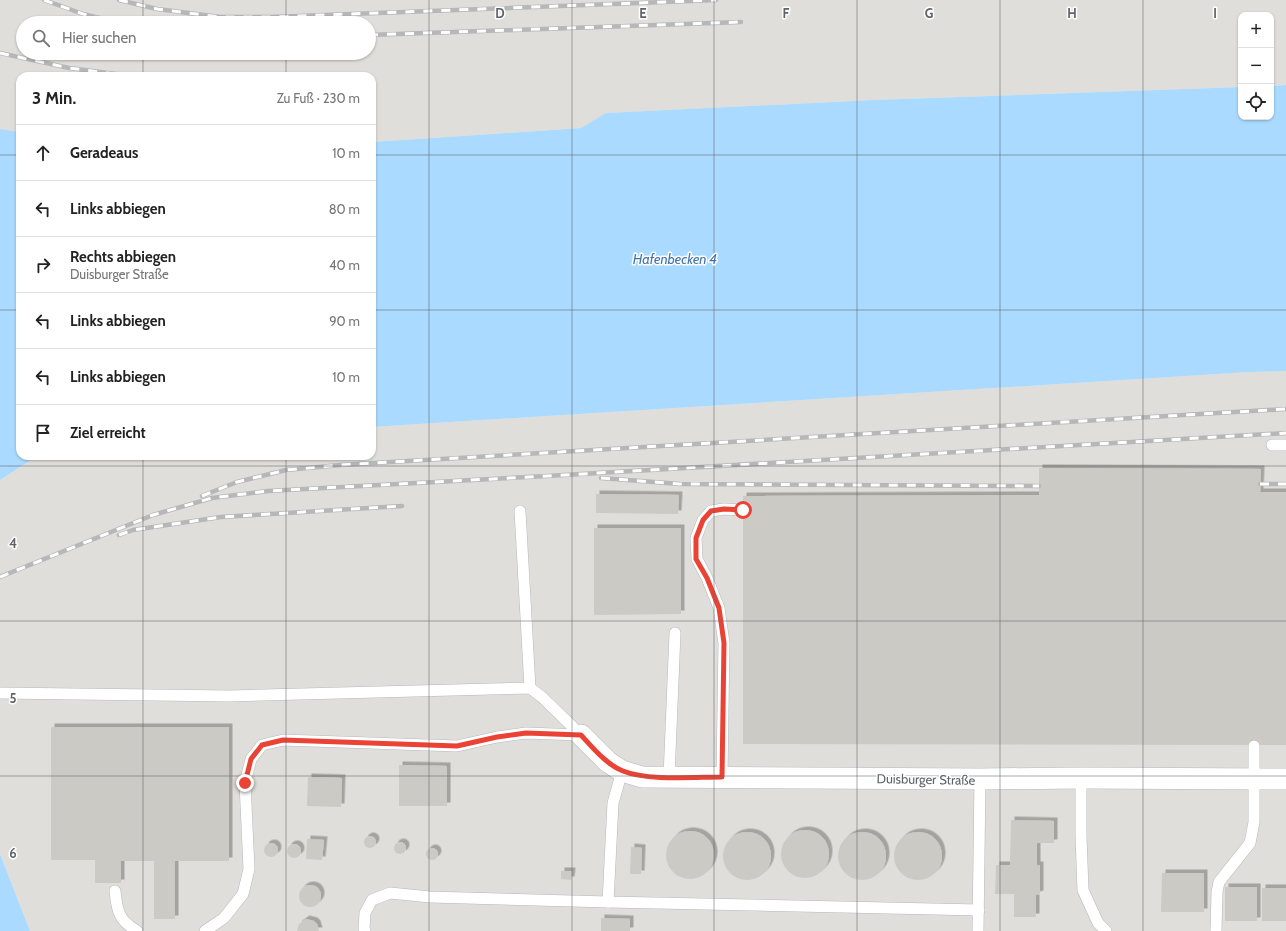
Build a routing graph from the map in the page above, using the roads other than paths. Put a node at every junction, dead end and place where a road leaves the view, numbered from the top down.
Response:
1 (1272, 445) dead end
2 (1286, 445) edge
3 (743, 510) dead end
4 (520, 511) dead end
5 (674, 633) dead end
6 (530, 688) junction
7 (0, 693) edge
8 (581, 735) junction
9 (1254, 746) dead end
10 (622, 771) junction
11 (669, 777) junction
12 (722, 777) junction
13 (1081, 778) junction
14 (980, 779) junction
15 (1254, 779) junction
16 (1286, 779) edge
17 (116, 891) dead end
18 (608, 902) junction
19 (979, 910) junction
20 (136, 931) edge
21 (205, 931) edge
22 (365, 931) edge
23 (978, 931) edge
24 (1106, 931) edge
25 (1216, 931) edge

1 - 2 lane
3 - 12 lane
4 - 6 lane
5 - 11 lane
6 - 7 lane
6 - 8 lane
8 - 10 street, Duisburger Straße
8 - 21 lane
9 - 15 lane
10 - 11 street, Duisburger Straße
10 - 18 lane
11 - 12 street, Duisburger Straße
12 - 14 street, Duisburger Straße
13 - 14 street, Duisburger Straße
13 - 15 street, Duisburger Straße
13 - 24 lane
14 - 19 lane
15 - 16 street, Duisburger Straße
15 - 25 lane
17 - 20 lane
18 - 19 lane
18 - 22 lane
19 - 23 lane

